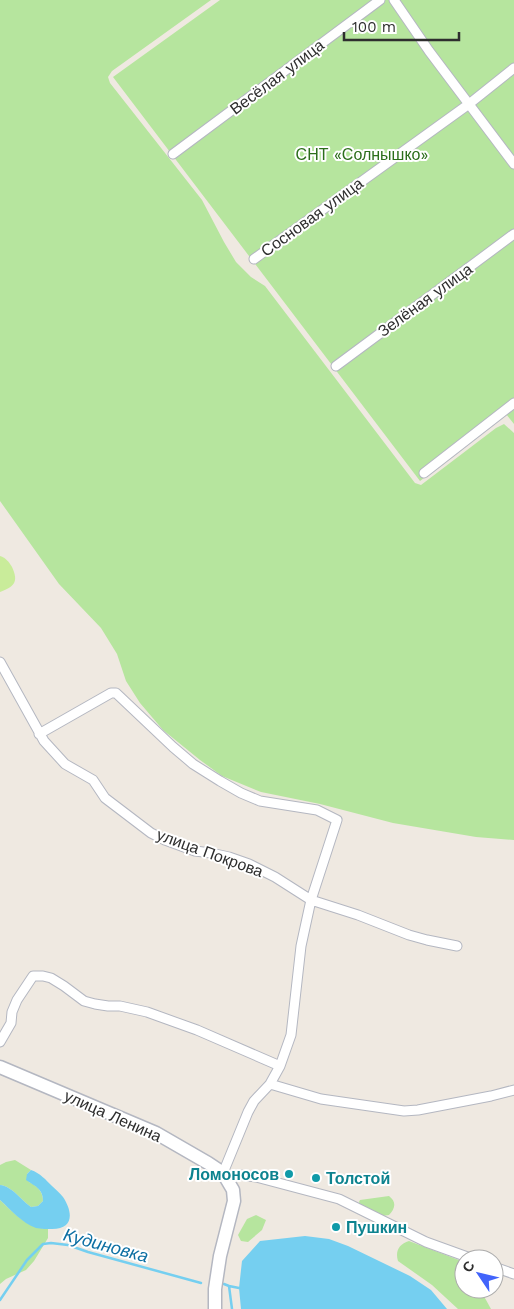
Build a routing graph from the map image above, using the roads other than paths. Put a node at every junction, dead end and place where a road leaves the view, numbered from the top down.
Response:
1 (380, 0) edge
2 (394, 0) edge
3 (514, 68) edge
4 (469, 104) junction
5 (173, 154) dead end
6 (514, 164) edge
7 (514, 234) edge
8 (254, 259) dead end
9 (336, 366) dead end
10 (514, 403) edge
11 (424, 473) dead end
12 (0, 662) edge
13 (39, 734) junction
14 (311, 900) junction
15 (458, 946) dead end
16 (0, 1042) edge
17 (280, 1066) junction
18 (0, 1067) edge
19 (270, 1084) junction
20 (514, 1090) edge
21 (225, 1176) junction
22 (454, 1252) edge
23 (215, 1309) edge

1 - 5 street, Весёлая улица
2 - 4 street
3 - 4 street, Сосновая улица
4 - 6 street
4 - 8 street, Сосновая улица
7 - 9 street, Зелёная улица
10 - 11 street
12 - 13 street, улица Покрова
13 - 14 street, улица Покрова
13 - 14 street
14 - 15 street, улица Покрова
14 - 17 street
16 - 17 street
17 - 19 street
18 - 21 main road, улица Ленина
19 - 20 street
19 - 21 street
21 - 22 street
21 - 23 main road

